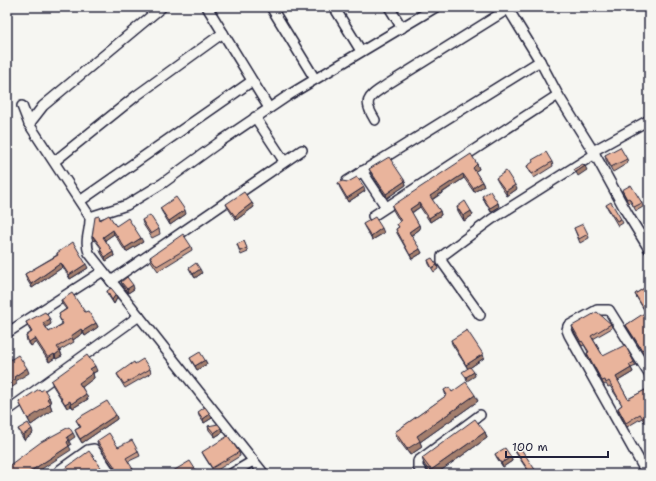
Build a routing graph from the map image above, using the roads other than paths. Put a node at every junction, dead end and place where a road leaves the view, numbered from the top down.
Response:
1 (162, 7) edge
2 (207, 7) edge
3 (271, 7) edge
4 (334, 7) edge
5 (389, 7) edge
6 (436, 7) edge
7 (508, 8) edge
8 (402, 28) junction
9 (223, 33) junction
10 (361, 51) junction
11 (540, 61) junction
12 (315, 78) junction
13 (252, 81) junction
14 (558, 95) junction
15 (22, 106) dead end
16 (268, 108) junction
17 (255, 117) junction
18 (375, 120) dead end
19 (649, 120) edge
20 (29, 124) junction
21 (302, 150) dead end
22 (594, 153) junction
23 (55, 161) junction
24 (284, 161) junction
25 (362, 171) junction
26 (347, 181) edge
27 (80, 201) junction
28 (386, 207) junction
29 (373, 216) edge
30 (90, 217) junction
31 (649, 249) edge
32 (103, 270) junction
33 (111, 281) junction
34 (480, 315) dead end
35 (139, 316) junction
36 (7, 333) edge
37 (649, 374) edge
38 (7, 411) edge
39 (480, 415) dead end
40 (253, 461) junction
41 (55, 473) edge
42 (111, 474) edge
43 (231, 474) edge
44 (264, 474) edge
45 (423, 474) edge
46 (647, 474) edge

1 - 20 street
2 - 9 street
3 - 12 street
4 - 10 street
5 - 8 street
6 - 8 street
7 - 11 street
7 - 18 street
8 - 10 street
9 - 13 street
9 - 23 street
10 - 12 street
11 - 14 street
11 - 25 street
12 - 16 street
13 - 16 street
13 - 27 street
14 - 22 street
14 - 28 street
15 - 20 street
16 - 17 street
17 - 24 street
17 - 30 street
19 - 22 street
20 - 23 street
21 - 24 street
22 - 31 street
22 - 34 street
23 - 27 street
24 - 33 street
25 - 26 street
25 - 28 street
27 - 30 street
28 - 29 street
30 - 32 street
32 - 33 street
32 - 36 street
33 - 35 street
35 - 38 street
35 - 40 street
37 - 46 street
39 - 45 street
40 - 43 street
40 - 44 street
41 - 42 street

